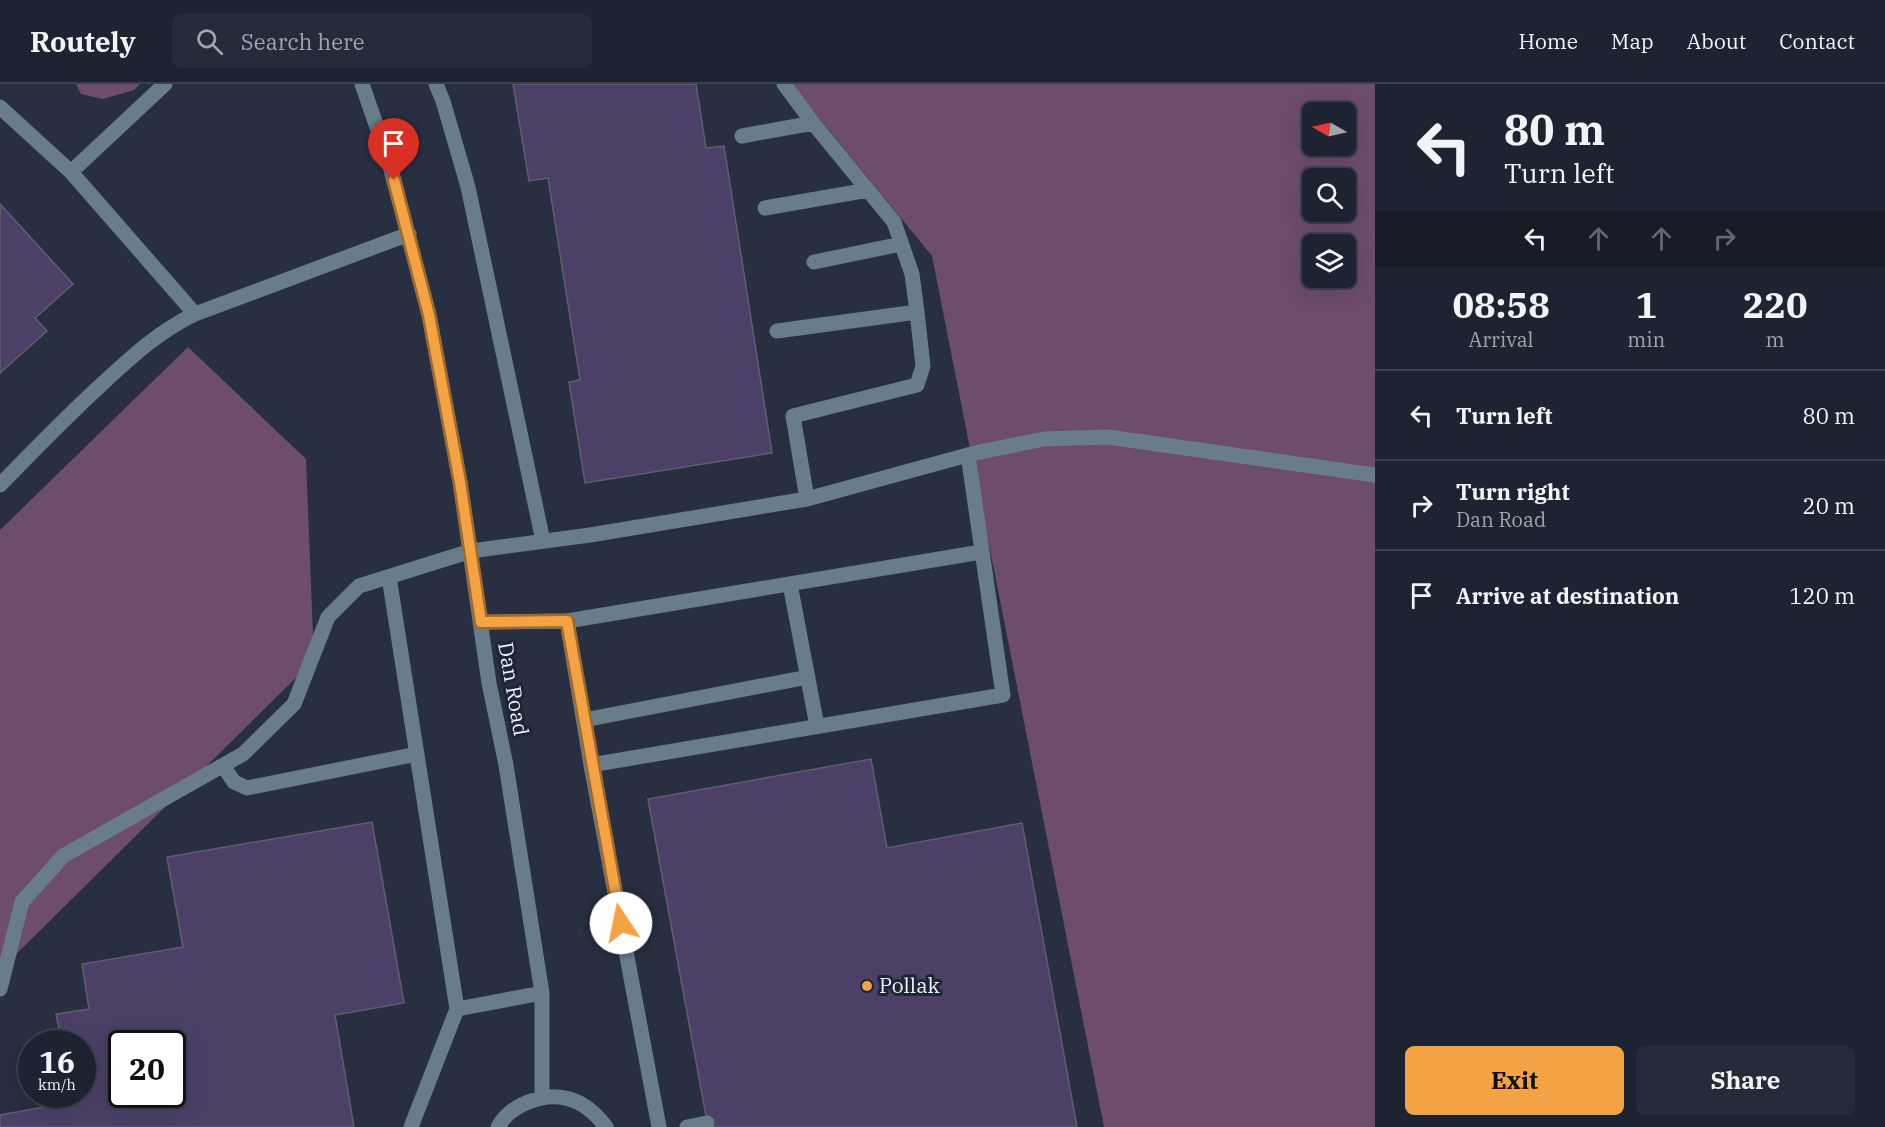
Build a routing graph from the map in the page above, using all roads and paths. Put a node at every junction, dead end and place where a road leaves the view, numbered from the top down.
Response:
1 (165, 84) edge
2 (362, 84) edge
3 (436, 84) edge
4 (784, 84) edge
5 (0, 106) edge
6 (813, 123) junction
7 (742, 136) dead end
8 (71, 172) junction
9 (868, 190) junction
10 (765, 207) dead end
11 (409, 234) junction
12 (901, 244) junction
13 (814, 262) dead end
14 (916, 312) junction
15 (195, 314) junction
16 (777, 331) dead end
17 (968, 455) junction
18 (1375, 475) edge
19 (0, 485) edge
20 (807, 499) junction
21 (543, 541) junction
22 (471, 550) junction
23 (981, 552) junction
24 (389, 577) junction
25 (790, 584) junction
26 (567, 621) junction
27 (481, 622) junction
28 (808, 677) junction
29 (584, 720) junction
30 (817, 726) junction
31 (417, 754) junction
32 (591, 765) junction
33 (223, 766) junction
34 (0, 989) edge
35 (542, 993) junction
36 (457, 1009) junction
37 (542, 1096) junction
38 (707, 1124) dead end
39 (411, 1127) edge
40 (498, 1127) edge
41 (606, 1127) edge
42 (659, 1127) edge
43 (687, 1127) edge

1 - 8 street
2 - 11 street, Dan Road
3 - 21 street
4 - 6 street
5 - 8 street
6 - 7 street
6 - 9 street
8 - 15 street
9 - 10 street
9 - 12 street
11 - 15 street
11 - 22 street, Dan Road
12 - 13 street
12 - 14 street
14 - 16 street
14 - 20 street
15 - 19 street
17 - 18 street
17 - 20 street
17 - 23 street
20 - 21 street
21 - 22 street
22 - 24 street
22 - 27 street, Dan Road
23 - 25 street
23 - 30 street
24 - 31 street
24 - 33 street
25 - 26 street
25 - 28 street
26 - 27 street
26 - 29 street
27 - 35 street, Dan Road
28 - 29 street
28 - 30 street
29 - 32 street
30 - 32 street
31 - 33 street
31 - 36 street
32 - 42 street
33 - 34 street
35 - 36 street
35 - 37 street, Dan Road
36 - 39 street
37 - 40 street
37 - 41 street
38 - 43 street

